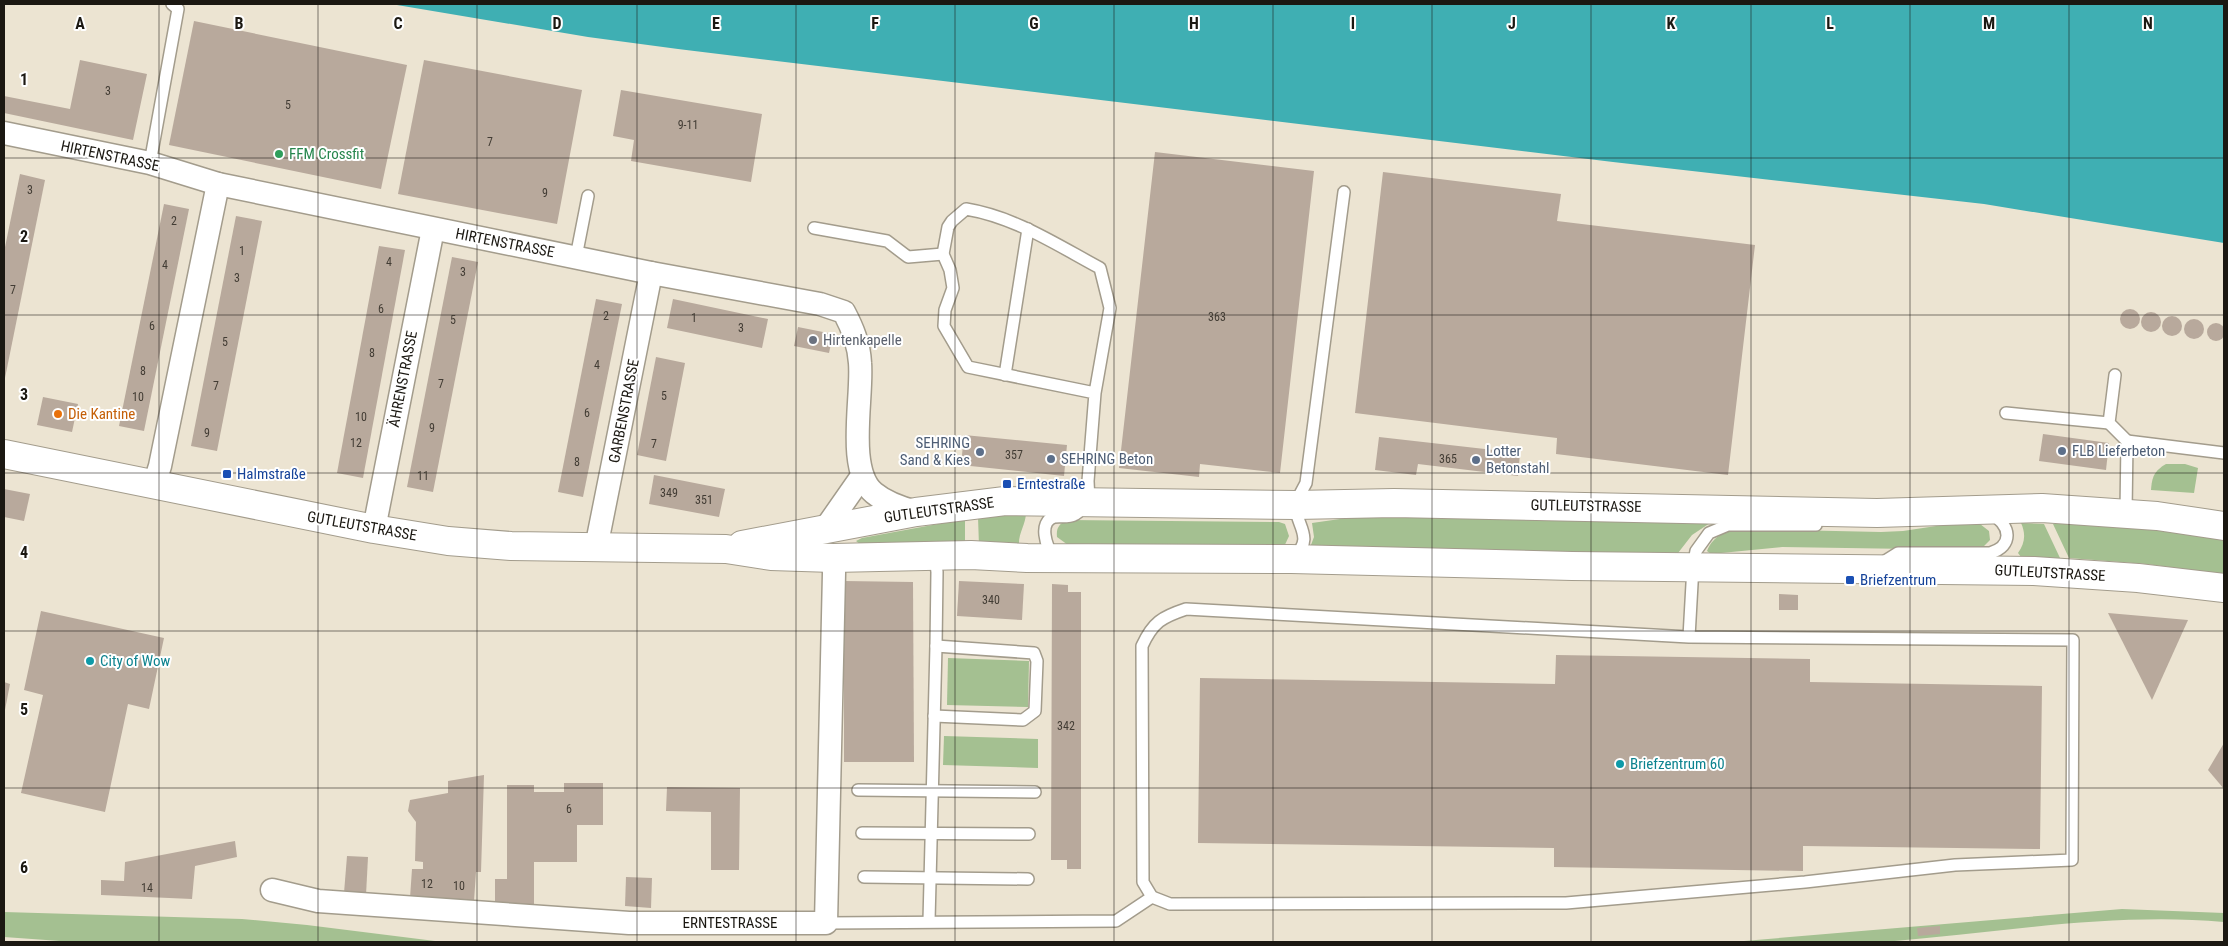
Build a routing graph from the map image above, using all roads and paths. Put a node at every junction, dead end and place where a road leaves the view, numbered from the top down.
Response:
1 (172, 4) edge
2 (4, 133) edge
3 (150, 163) junction
4 (218, 184) junction
5 (1344, 192) dead end
6 (588, 196) dead end
7 (814, 228) dead end
8 (433, 229) junction
9 (1028, 229) junction
10 (943, 254) junction
11 (576, 257) junction
12 (651, 273) junction
13 (1005, 375) junction
14 (2115, 375) dead end
15 (1095, 393) junction
16 (2006, 413) dead end
17 (2109, 423) junction
18 (2127, 441) junction
19 (2224, 453) edge
20 (4, 454) edge
21 (862, 476) junction
22 (154, 485) junction
23 (1089, 502) junction
24 (1296, 505) junction
25 (1983, 510) junction
26 (916, 512) junction
27 (1877, 513) junction
28 (2126, 513) junction
29 (1826, 525) dead end
30 (1846, 526) dead end
31 (2224, 526) edge
32 (374, 529) junction
33 (836, 540) junction
34 (596, 548) junction
35 (935, 556) junction
36 (1055, 557) junction
37 (1291, 559) junction
38 (1693, 566) junction
39 (1874, 567) junction
40 (2224, 588) edge
41 (1689, 638) junction
42 (936, 646) junction
43 (934, 716) junction
44 (858, 790) dead end
45 (932, 791) junction
46 (1035, 792) dead end
47 (862, 832) dead end
48 (932, 833) junction
49 (1029, 834) dead end
50 (864, 877) dead end
51 (930, 878) junction
52 (1028, 879) dead end
53 (272, 890) dead end
54 (1152, 898) junction
55 (929, 922) junction
56 (826, 924) junction

1 - 3 lane
2 - 3 street, HIRTENSTRASSE
3 - 4 street, HIRTENSTRASSE
4 - 8 street, HIRTENSTRASSE
4 - 22 street
5 - 24 lane
6 - 11 lane
7 - 10 lane
8 - 11 street, HIRTENSTRASSE
8 - 32 street, ÄHRENSTRASSE
9 - 10 lane
9 - 13 lane
9 - 15 lane
10 - 13 lane
11 - 12 street, HIRTENSTRASSE
12 - 21 street, HIRTENSTRASSE
12 - 34 street, GARBENSTRASSE
13 - 15 lane
14 - 17 lane
15 - 23 lane
16 - 17 lane
17 - 18 lane
18 - 19 lane
18 - 28 lane
20 - 22 main road, GUTLEUTSTRASSE
21 - 26 street
21 - 33 street
22 - 32 main road, GUTLEUTSTRASSE
23 - 24 main road, GUTLEUTSTRASSE
23 - 26 main road, GUTLEUTSTRASSE
23 - 36 lane
24 - 27 main road, GUTLEUTSTRASSE
24 - 37 lane
25 - 27 main road, GUTLEUTSTRASSE
25 - 28 main road, GUTLEUTSTRASSE
25 - 39 lane, GUTLEUTSTRASSE
26 - 33 main road, GUTLEUTSTRASSE
27 - 30 lane, GUTLEUTSTRASSE
28 - 31 main road, GUTLEUTSTRASSE
29 - 38 lane
32 - 34 main road, GUTLEUTSTRASSE
33 - 34 main road, GUTLEUTSTRASSE
33 - 35 main road, GUTLEUTSTRASSE
33 - 56 street
35 - 36 main road, GUTLEUTSTRASSE
35 - 42 lane
36 - 37 main road, GUTLEUTSTRASSE
37 - 38 main road, GUTLEUTSTRASSE
38 - 39 main road, GUTLEUTSTRASSE
38 - 41 lane
39 - 40 main road, GUTLEUTSTRASSE
41 - 54 lane
41 - 54 lane
42 - 43 lane
42 - 43 lane
43 - 45 lane
44 - 45 lane
45 - 46 lane
45 - 48 lane
47 - 48 lane
48 - 49 lane
48 - 51 lane
50 - 51 lane
51 - 52 lane
51 - 55 lane
53 - 56 street, ERNTESTRASSE
54 - 55 lane
55 - 56 lane

